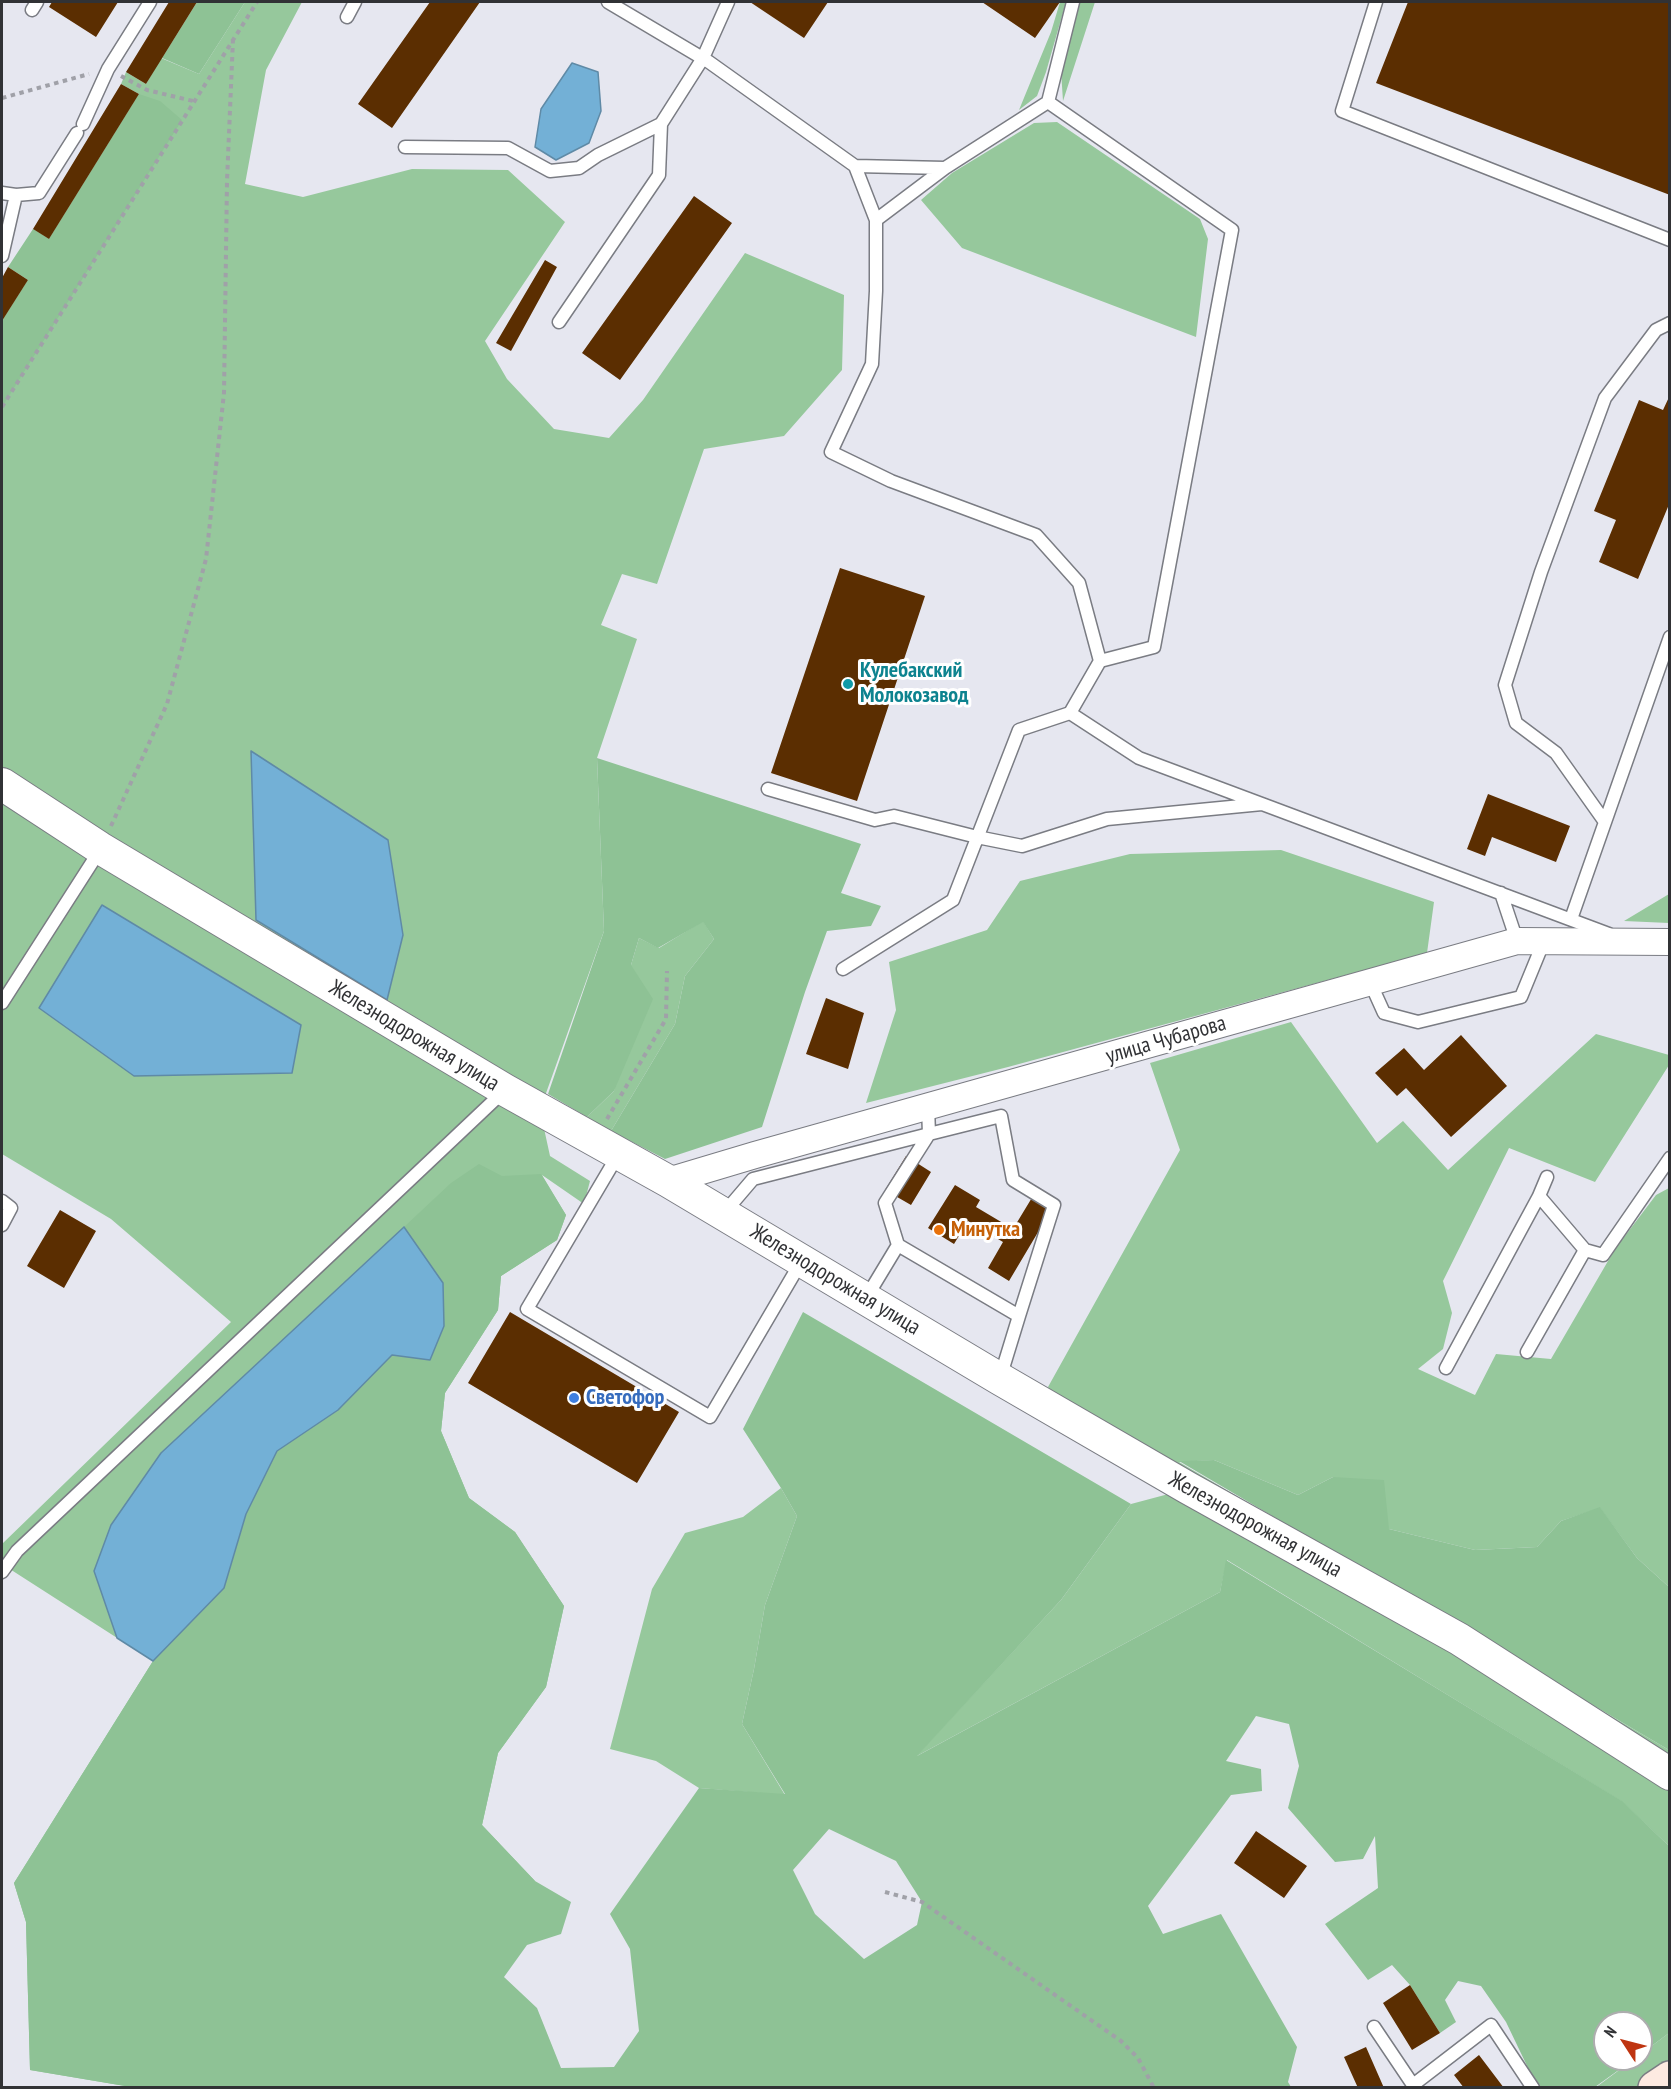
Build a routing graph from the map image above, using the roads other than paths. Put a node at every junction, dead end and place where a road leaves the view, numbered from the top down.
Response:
1 (148, 2) edge
2 (355, 2) edge
3 (608, 2) edge
4 (729, 2) edge
5 (1073, 2) edge
6 (1376, 2) edge
7 (347, 17) dead end
8 (703, 58) junction
9 (1048, 102) junction
10 (661, 124) junction
11 (405, 147) dead end
12 (855, 166) junction
13 (945, 168) junction
14 (2, 193) edge
15 (16, 195) junction
16 (876, 220) junction
17 (1670, 240) edge
18 (2, 256) edge
19 (559, 322) dead end
20 (1670, 323) edge
21 (1670, 637) edge
22 (1100, 660) junction
23 (1070, 713) junction
24 (2, 784) edge
25 (768, 789) dead end
26 (1262, 804) junction
27 (1605, 822) junction
28 (977, 837) junction
29 (100, 849) junction
30 (1501, 892) junction
31 (1571, 919) junction
32 (1517, 941) junction
33 (1544, 941) junction
34 (1630, 942) junction
35 (1670, 942) edge
36 (843, 969) dead end
37 (1370, 982) junction
38 (2, 1003) edge
39 (505, 1090) junction
40 (928, 1107) junction
41 (928, 1134) junction
42 (607, 1147) junction
43 (1668, 1164) edge
44 (1547, 1177) dead end
45 (668, 1181) junction
46 (1539, 1196) junction
47 (2, 1201) edge
48 (724, 1214) junction
49 (2, 1225) edge
50 (898, 1245) junction
51 (1585, 1250) junction
52 (801, 1261) junction
53 (865, 1299) junction
54 (1019, 1316) junction
55 (1527, 1352) dead end
56 (1446, 1368) dead end
57 (1000, 1379) junction
58 (2, 1572) edge
59 (1670, 1774) edge
60 (1374, 2027) dead end
61 (1670, 2078) edge
62 (1533, 2088) edge
63 (1655, 2088) edge

1 - 15 lane
2 - 7 lane
3 - 8 lane
4 - 8 lane
5 - 9 lane
6 - 17 lane
8 - 10 lane
8 - 12 lane
9 - 13 lane
9 - 22 lane
10 - 11 lane
10 - 19 lane
12 - 13 lane
12 - 16 lane
13 - 16 lane
14 - 15 lane
15 - 18 lane
16 - 22 lane
20 - 27 lane
21 - 27 lane
22 - 23 lane
23 - 26 lane
23 - 28 lane
24 - 29 street, Железнодорожная улица
25 - 28 lane
26 - 28 lane
26 - 30 lane
27 - 31 lane
28 - 36 lane
29 - 38 lane
29 - 39 street, Железнодорожная улица
30 - 31 lane
30 - 32 lane
31 - 34 lane
32 - 33 street, улица Чубарова
32 - 37 street, улица Чубарова
33 - 34 street, улица Чубарова
33 - 37 lane
34 - 35 street, улица Чубарова
37 - 40 street, улица Чубарова
39 - 42 street, Железнодорожная улица
39 - 58 lane
40 - 41 lane
40 - 45 street, улица Чубарова
41 - 48 lane
41 - 50 lane
41 - 54 lane
42 - 45 street, Железнодорожная улица
42 - 52 lane
43 - 51 lane
44 - 46 lane
45 - 48 street, Железнодорожная улица
46 - 51 lane
46 - 56 lane
47 - 49 lane
48 - 52 street, Железнодорожная улица
50 - 53 lane
50 - 54 lane
51 - 55 lane
52 - 53 street, Железнодорожная улица
53 - 57 street, Железнодорожная улица
54 - 57 lane
57 - 59 street, Железнодорожная улица
60 - 62 lane
61 - 63 main road

